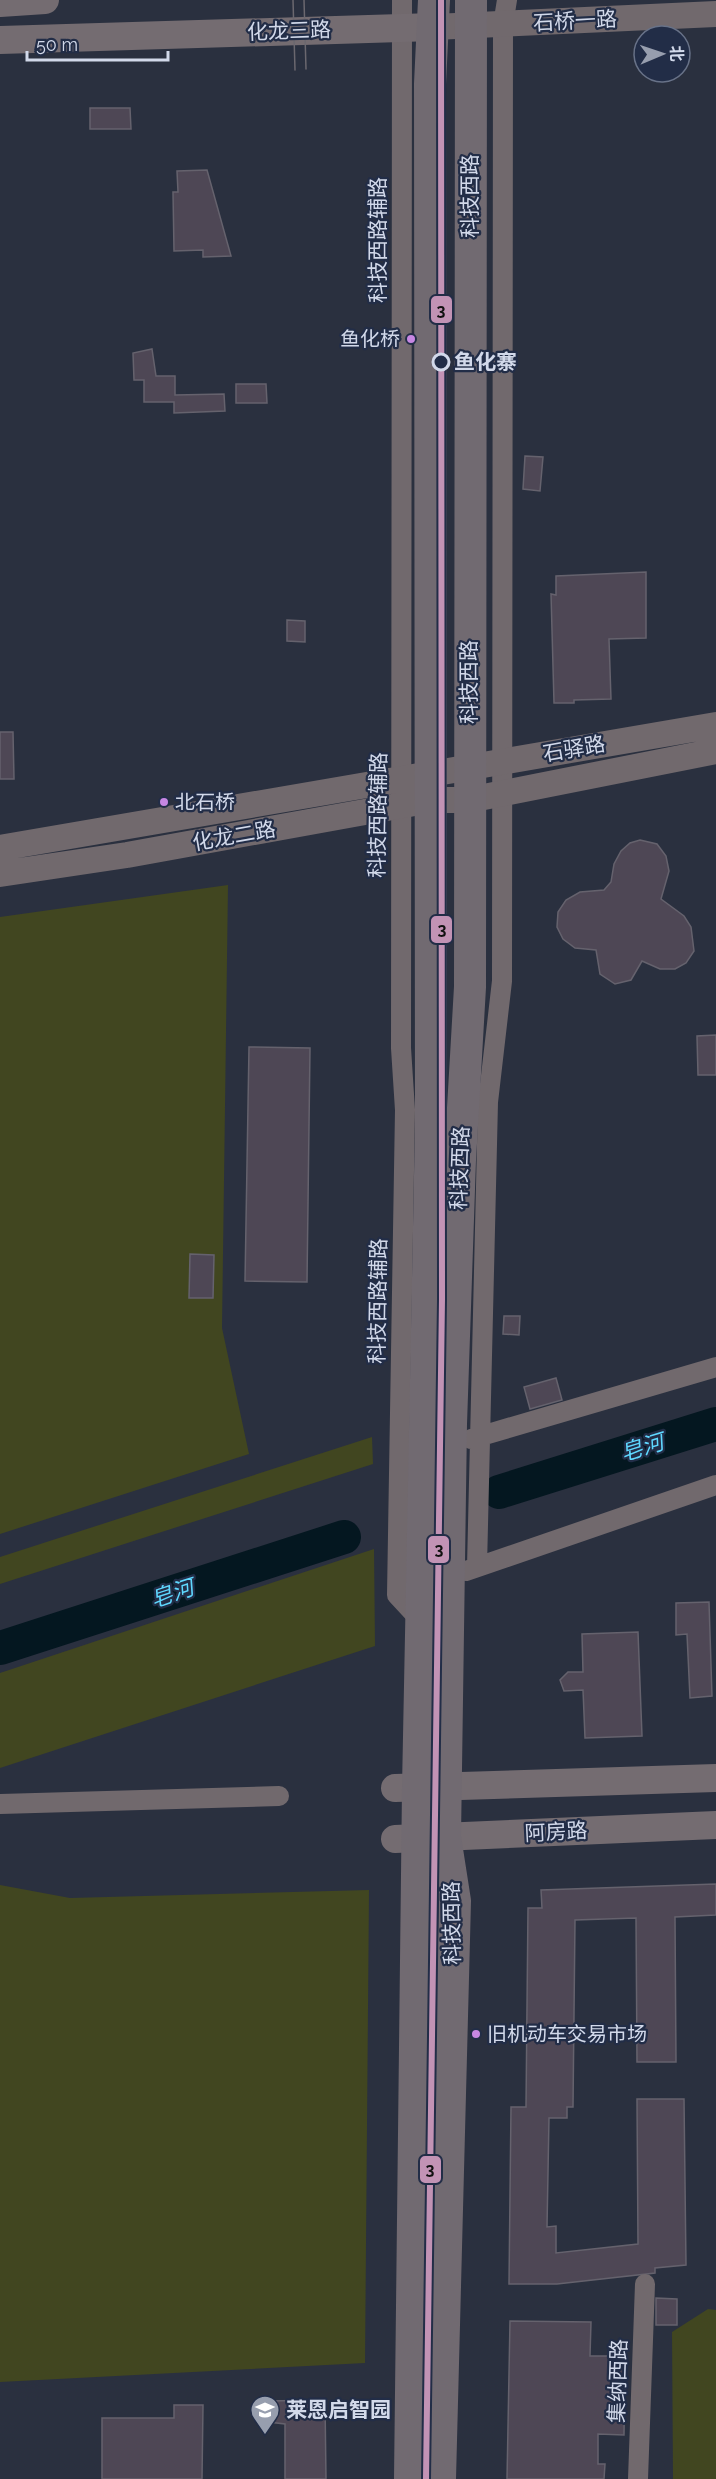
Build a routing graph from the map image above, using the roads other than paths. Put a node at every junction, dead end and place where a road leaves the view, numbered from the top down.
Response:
1 (45, 0) edge
2 (0, 3) edge
3 (471, 12) edge
4 (505, 12) edge
5 (402, 14) edge
6 (434, 14) edge
7 (716, 14) edge
8 (0, 40) edge
9 (716, 725) edge
10 (716, 751) edge
11 (503, 761) junction
12 (468, 768) junction
13 (417, 789) junction
14 (503, 794) junction
15 (469, 800) junction
16 (0, 848) edge
17 (0, 874) edge
18 (716, 1367) edge
19 (481, 1436) junction
20 (451, 1444) junction
21 (716, 1485) edge
22 (464, 1572) junction
23 (716, 1778) edge
24 (420, 1788) junction
25 (279, 1796) dead end
26 (0, 1804) edge
27 (716, 1825) edge
28 (419, 1838) junction
29 (645, 2284) dead end
30 (411, 2479) edge
31 (440, 2479) edge
32 (638, 2479) edge

1 - 2 main road
3 - 4 street, 石桥一路
3 - 6 street, 石桥一路
3 - 12 main road, 科技西路
4 - 7 street, 石桥一路
4 - 11 street
5 - 6 main road, 化龙三路
5 - 8 main road, 化龙三路
5 - 13 street, 科技西路辅路
6 - 13 main road, 科技西路
9 - 11 street, 石驿路
10 - 14 street, 石驿路
11 - 12 street, 石驿路
11 - 14 street
12 - 13 street, 石驿路
12 - 15 main road, 科技西路
13 - 15 street, 化龙二路
13 - 16 street, 化龙二路
13 - 17 street, 化龙二路
13 - 24 main road, 科技西路
14 - 15 street, 石驿路
14 - 19 street
15 - 20 main road, 科技西路
18 - 19 street
19 - 20 street
19 - 22 street
20 - 22 main road, 科技西路
21 - 22 street
22 - 24 main road, 科技西路
23 - 24 main road
24 - 28 main road, 科技西路
25 - 26 street
27 - 28 main road, 阿房路
28 - 30 main road, 科技西路
28 - 31 main road, 科技西路
29 - 32 street, 集纳西路

